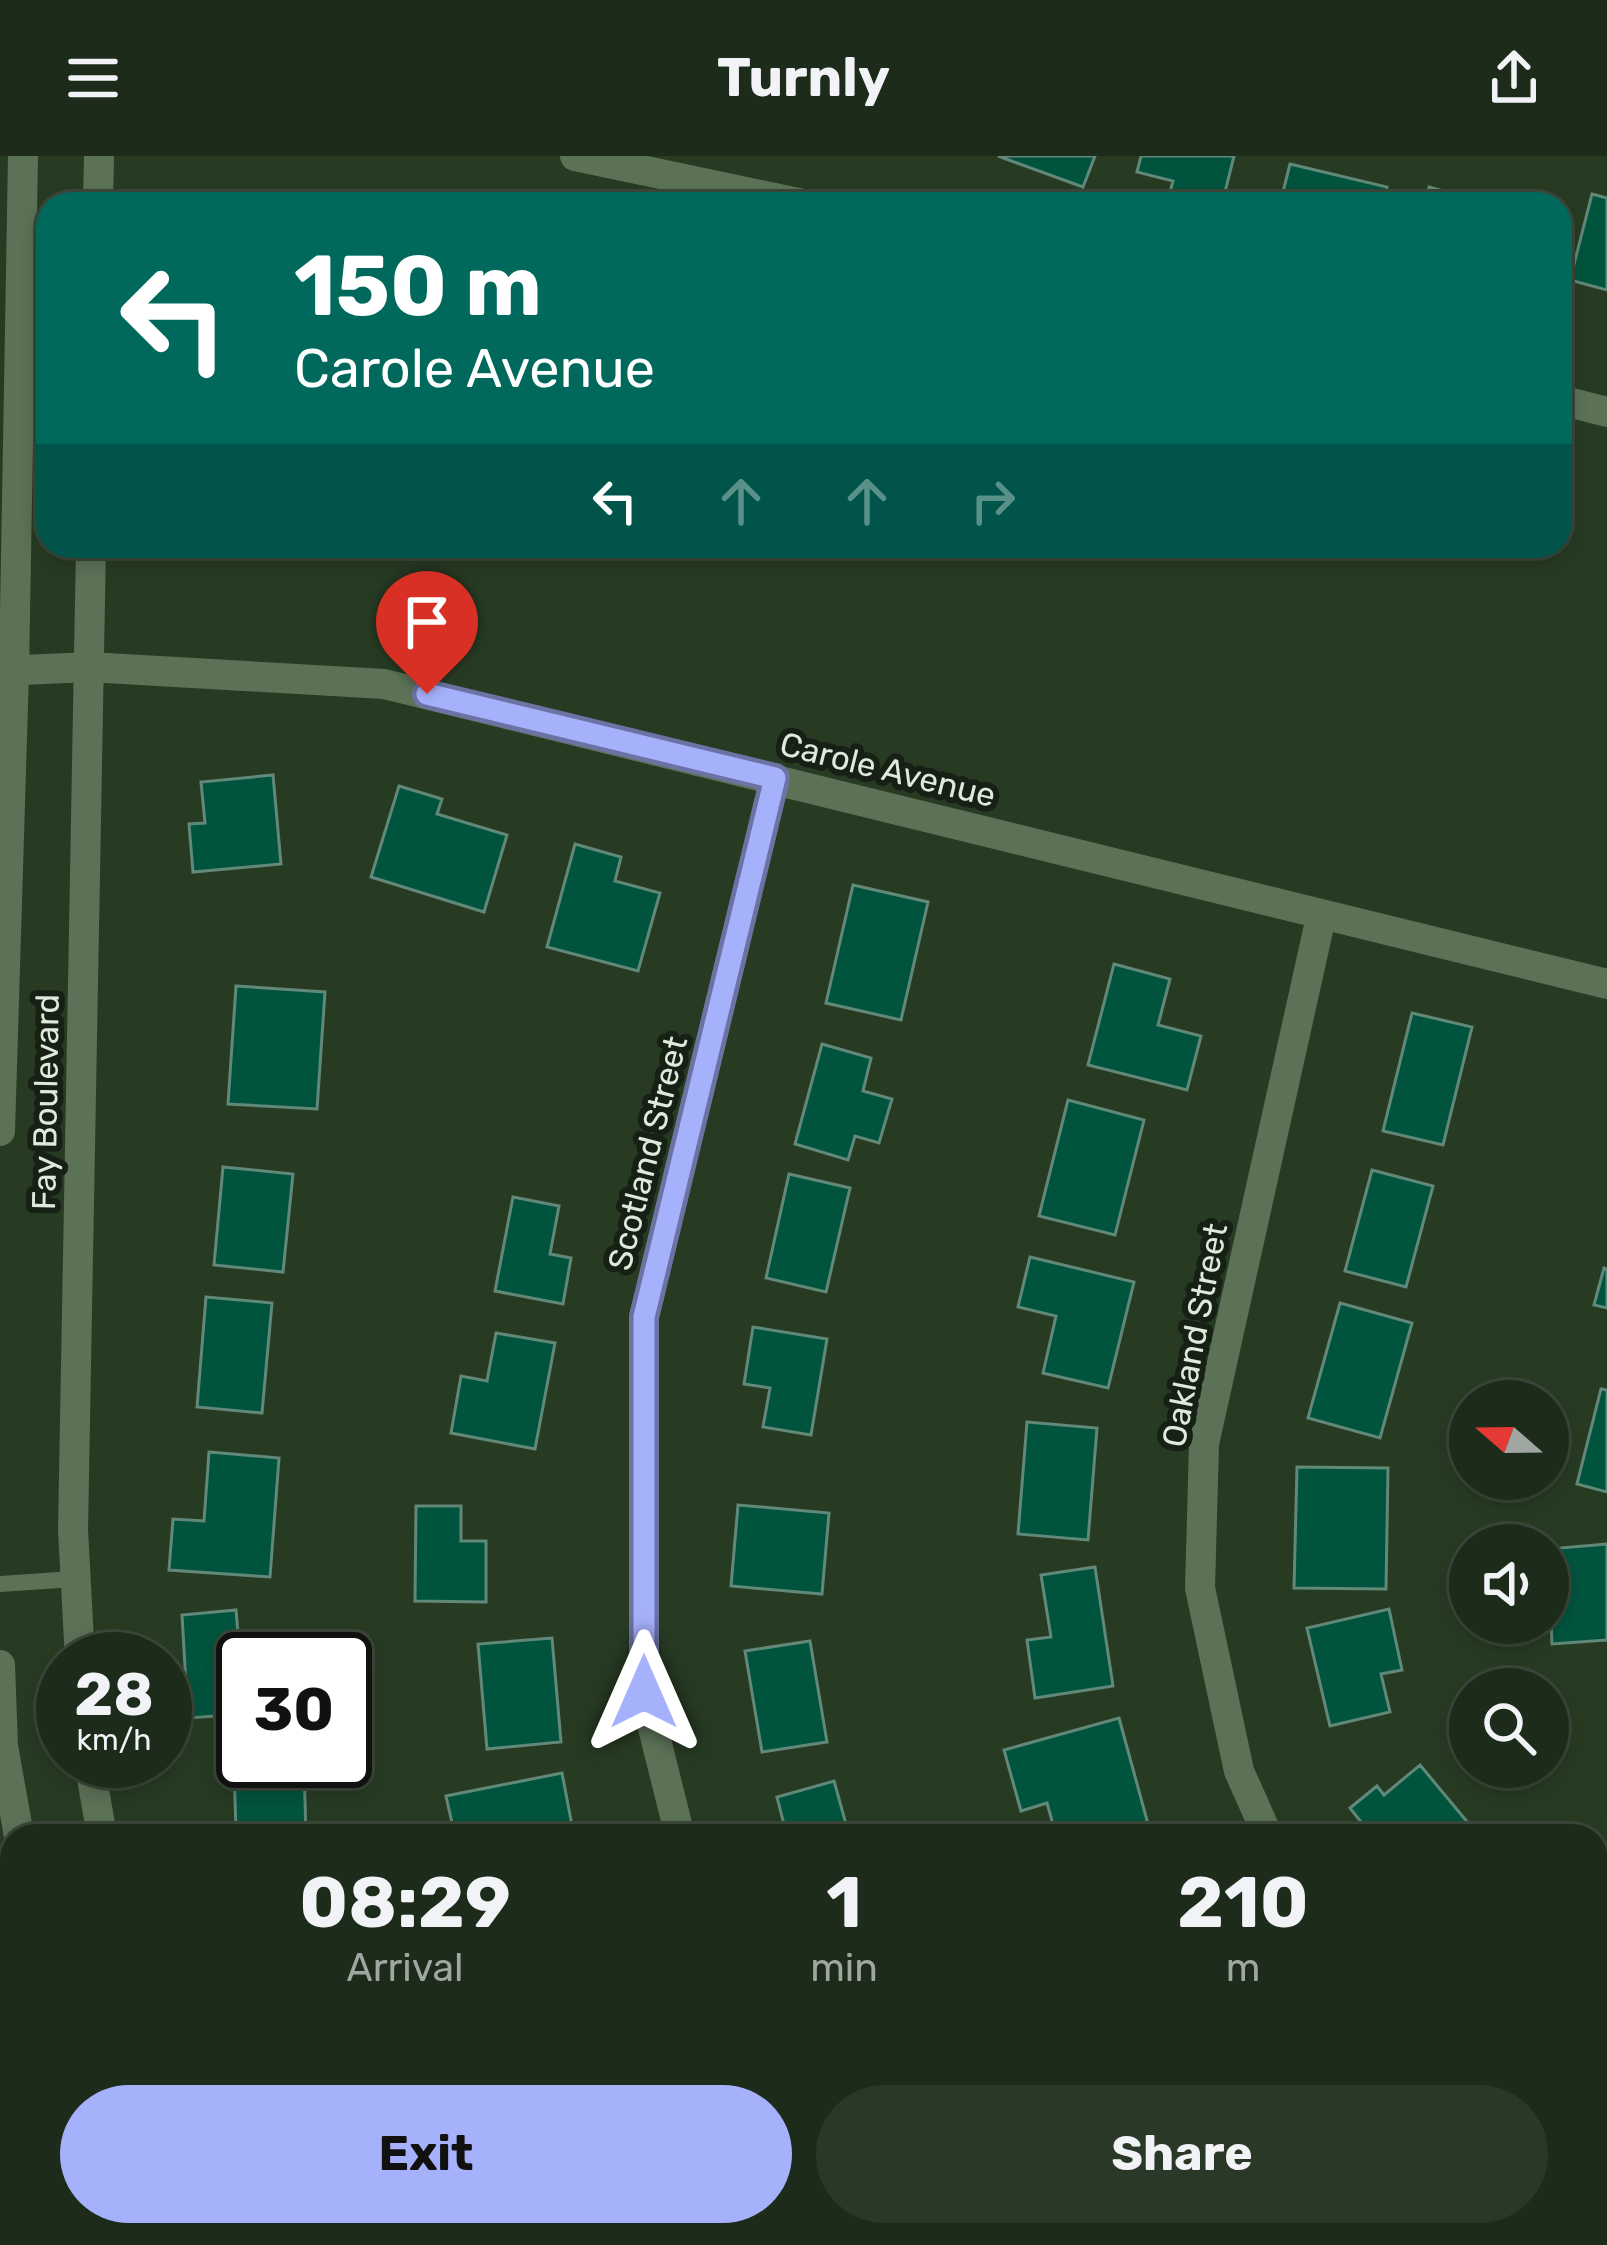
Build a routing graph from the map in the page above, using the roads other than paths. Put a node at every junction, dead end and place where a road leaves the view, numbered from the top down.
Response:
1 (23, 156) edge
2 (99, 156) edge
3 (574, 156) edge
4 (98, 192) edge
5 (746, 192) edge
6 (1572, 403) edge
7 (1607, 412) edge
8 (92, 558) edge
9 (89, 667) junction
10 (7, 672) edge
11 (775, 778) junction
12 (1321, 917) junction
13 (1607, 984) edge
14 (0, 1131) edge
15 (74, 1579) junction
16 (0, 1584) edge
17 (78, 1632) edge
18 (0, 1665) edge
19 (93, 1788) edge
20 (18, 1824) edge
21 (100, 1824) edge
22 (677, 1824) edge
23 (1262, 1824) edge

1 - 10 street, Fay Boulevard
2 - 4 street
3 - 5 street
6 - 7 street
8 - 9 street, Fay Boulevard
9 - 10 street, Carole Avenue
9 - 11 street, Carole Avenue
9 - 15 street, Fay Boulevard
10 - 14 street, Fay Boulevard
11 - 12 street, Carole Avenue
11 - 22 street, Scotland Street
12 - 13 street, Carole Avenue
12 - 23 street, Oakland Street
15 - 16 lane
15 - 17 street, Fay Boulevard
18 - 20 street
19 - 21 street

